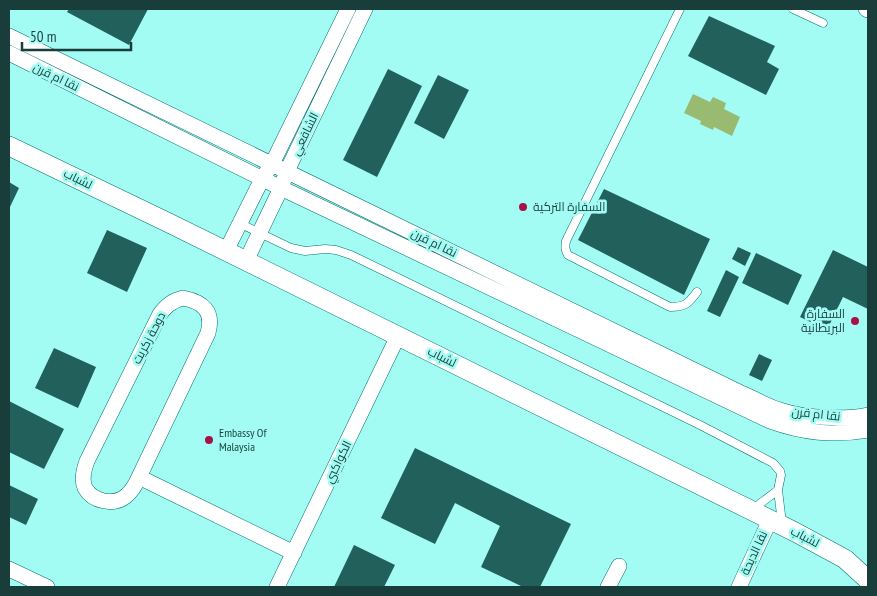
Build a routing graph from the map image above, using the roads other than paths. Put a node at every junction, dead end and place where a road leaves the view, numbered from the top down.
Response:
1 (348, 9) edge
2 (365, 9) edge
3 (680, 9) edge
4 (793, 9) edge
5 (823, 23) dead end
6 (9, 36) edge
7 (9, 53) edge
8 (9, 146) edge
9 (272, 164) junction
10 (287, 171) junction
11 (262, 179) junction
12 (281, 188) junction
13 (239, 223) junction
14 (259, 233) junction
15 (226, 251) junction
16 (246, 261) junction
17 (697, 292) dead end
18 (398, 336) junction
19 (868, 415) edge
20 (868, 430) edge
21 (139, 477) junction
22 (778, 490) junction
23 (751, 510) junction
24 (776, 523) junction
25 (294, 553) junction
26 (619, 566) dead end
27 (9, 569) edge
28 (868, 580) edge
29 (47, 587) edge
30 (277, 587) edge
31 (608, 587) edge
32 (739, 587) edge

1 - 9 street, الشافعي
2 - 10 street, الشافعي
3 - 17 lane
4 - 5 lane
6 - 9 street, نقا ام قرن
7 - 11 street, نقا ام قرن
8 - 15 street, لشباب
9 - 10 street, نقا ام قرن
9 - 11 street, الشافعي
10 - 12 street, الشافعي
10 - 19 street, نقا ام قرن
11 - 12 street, نقا ام قرن
11 - 13 street, الشافعي
12 - 14 street, الشافعي
12 - 20 street, نقا ام قرن
13 - 14 lane
13 - 15 street, الشافعي
14 - 16 street, الشافعي
14 - 22 lane
15 - 16 street, لشباب
16 - 18 street, لشباب
18 - 23 street, لشباب
18 - 25 street, الكواكبي
21 - 21 street, دوحة زكريت
21 - 25 street
22 - 23 lane
22 - 24 lane
23 - 24 street, لشباب
24 - 28 street, لشباب
24 - 32 street, نقا الديحة
25 - 30 street, الكواكبي
26 - 31 street
27 - 29 street

